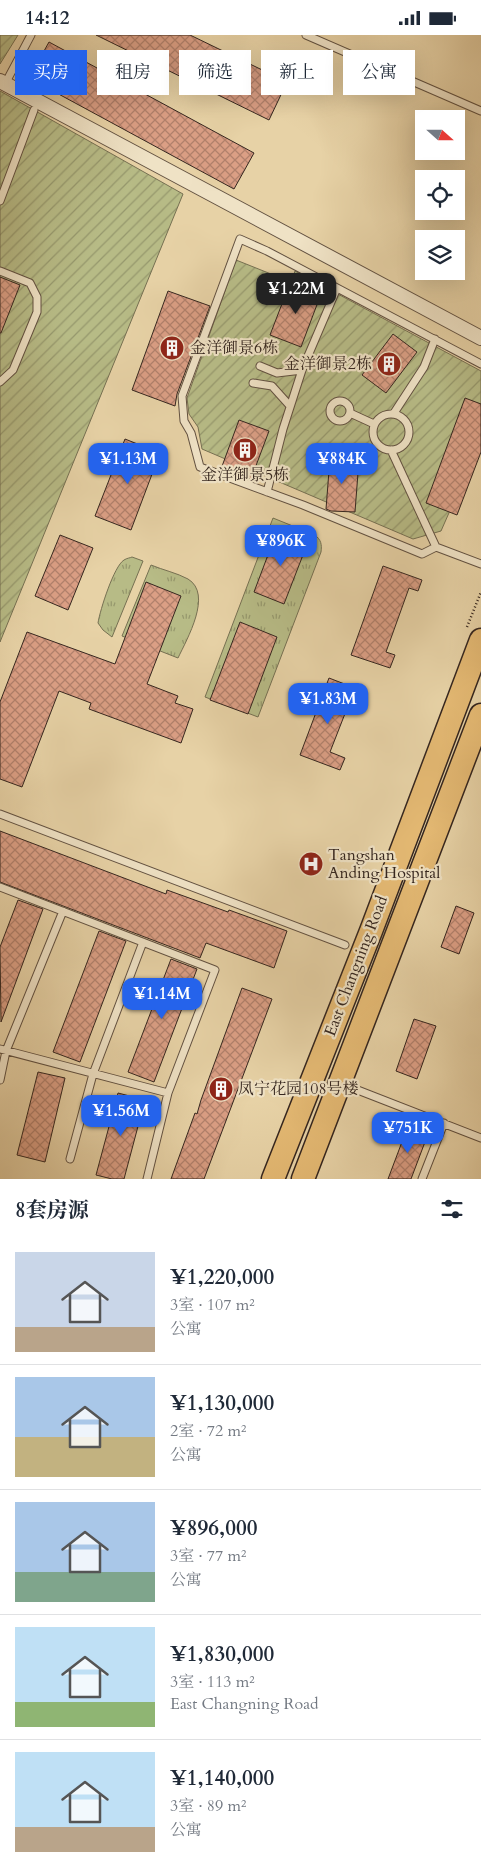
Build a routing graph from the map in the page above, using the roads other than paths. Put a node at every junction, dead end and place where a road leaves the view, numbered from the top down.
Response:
1 (31, 35) edge
2 (306, 35) edge
3 (2, 82) edge
4 (34, 110) dead end
5 (481, 111) edge
6 (0, 201) edge
7 (0, 271) edge
8 (337, 288) junction
9 (481, 338) edge
10 (435, 339) junction
11 (481, 364) edge
12 (260, 366) dead end
13 (302, 370) junction
14 (0, 382) edge
15 (254, 383) dead end
16 (290, 406) junction
17 (350, 413) dead end
18 (394, 413) junction
19 (374, 424) junction
20 (391, 450) junction
21 (267, 492) junction
22 (436, 547) junction
23 (481, 565) edge
24 (481, 640) edge
25 (481, 715) edge
26 (0, 814) edge
27 (0, 887) edge
28 (63, 911) junction
29 (143, 942) junction
30 (345, 945) dead end
31 (3, 1050) edge
32 (92, 1073) junction
33 (0, 1080) edge
34 (355, 1089) dead end
35 (168, 1093) junction
36 (444, 1123) junction
37 (481, 1138) edge
38 (70, 1159) dead end
39 (147, 1179) edge
40 (273, 1179) edge
41 (303, 1179) edge
42 (422, 1179) edge

1 - 3 lane
2 - 5 lane
3 - 9 street
4 - 6 lane
7 - 14 lane
8 - 10 lane
8 - 13 lane
8 - 21 lane
10 - 11 lane
10 - 18 lane
12 - 13 lane
13 - 16 lane
15 - 16 lane
16 - 21 lane
17 - 19 lane
18 - 19 lane
18 - 20 lane
19 - 20 lane
20 - 22 lane
21 - 22 lane
22 - 23 lane
24 - 40 main road, East Changning Road
25 - 41 main road, East Changning Road
26 - 30 lane
27 - 28 lane
28 - 29 lane
28 - 31 lane
29 - 32 lane
29 - 35 lane
31 - 32 lane
31 - 33 lane
32 - 35 lane
32 - 38 lane
34 - 36 lane
35 - 39 lane
36 - 37 lane
36 - 42 lane

